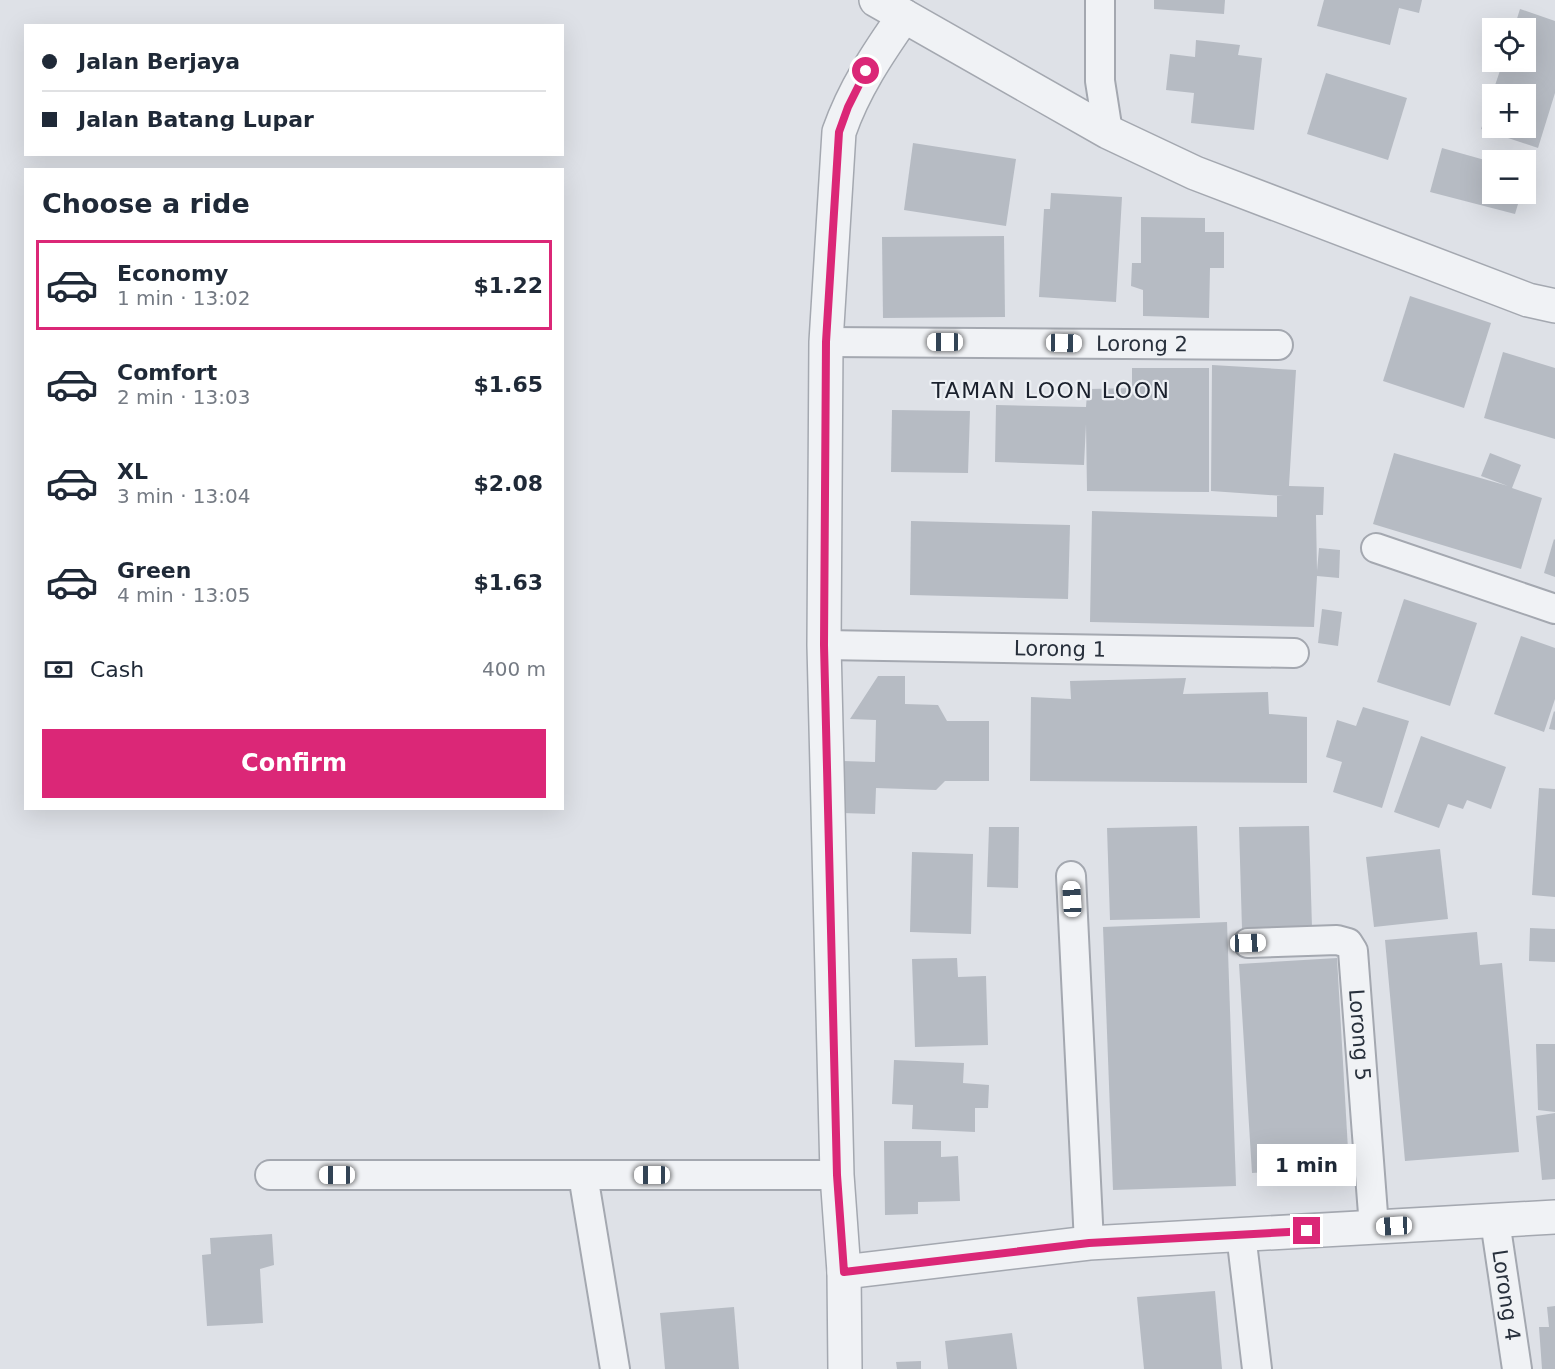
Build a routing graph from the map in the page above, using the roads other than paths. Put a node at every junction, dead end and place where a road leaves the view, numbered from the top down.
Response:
1 (1100, 0) edge
2 (890, 8) edge
3 (1108, 132) junction
4 (1555, 306) edge
5 (826, 342) junction
6 (1278, 345) dead end
7 (1376, 549) dead end
8 (1555, 609) edge
9 (824, 645) junction
10 (1294, 653) dead end
11 (1071, 876) dead end
12 (1248, 943) dead end
13 (583, 1175) junction
14 (837, 1175) junction
15 (270, 1176) dead end
16 (1555, 1217) edge
17 (1495, 1221) junction
18 (1374, 1227) junction
19 (1241, 1234) junction
20 (1089, 1243) junction
21 (844, 1272) junction
22 (615, 1369) edge
23 (845, 1369) edge
24 (1257, 1369) edge
25 (1517, 1369) edge

1 - 3 street
2 - 3 street
2 - 5 street
3 - 4 street
5 - 6 street, Lorong 2
5 - 9 street
7 - 8 street
9 - 10 street, Lorong 1
9 - 14 street
11 - 20 street
12 - 18 street, Lorong 5
13 - 14 street
13 - 15 street
13 - 22 street
14 - 21 street
16 - 17 street
17 - 18 street
17 - 25 street, Lorong 4
18 - 19 street
19 - 20 street
19 - 24 street
20 - 21 street
21 - 23 street

